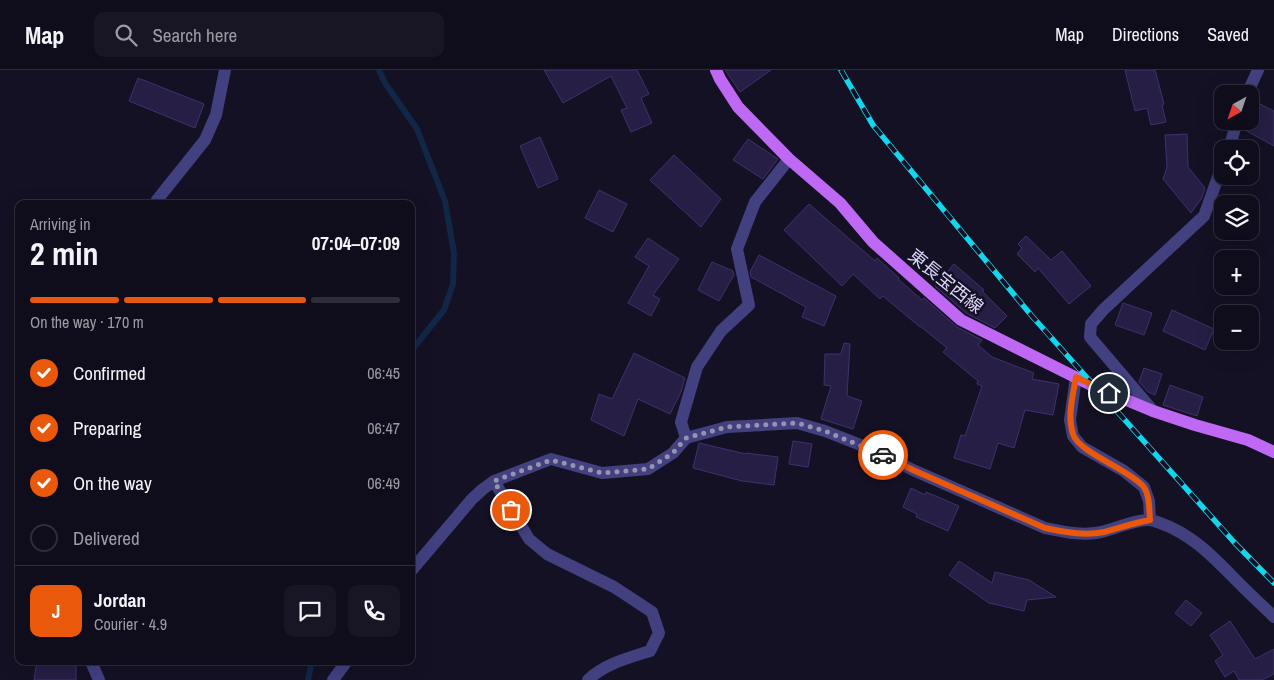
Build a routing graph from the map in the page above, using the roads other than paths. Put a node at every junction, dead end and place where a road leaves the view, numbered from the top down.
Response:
1 (225, 70) edge
2 (716, 70) edge
3 (1258, 70) edge
4 (1251, 85) edge
5 (789, 159) junction
6 (1215, 185) edge
7 (157, 200) edge
8 (1076, 377) junction
9 (1153, 411) junction
10 (686, 438) junction
11 (1274, 452) edge
12 (494, 481) junction
13 (1150, 520) junction
14 (415, 565) edge
15 (1274, 616) edge
16 (92, 665) edge
17 (344, 665) edge
18 (99, 680) edge
19 (333, 680) edge
20 (588, 680) edge

1 - 7 street
2 - 5 main road, 東長宝西線
3 - 4 street
5 - 8 main road, 東長宝西線
5 - 10 street
6 - 9 street
8 - 9 main road, 東長宝西線
8 - 13 street
9 - 11 main road, 東長宝西線
10 - 12 street
10 - 13 street
12 - 14 street
12 - 20 street
13 - 15 street
16 - 18 street
17 - 19 street

